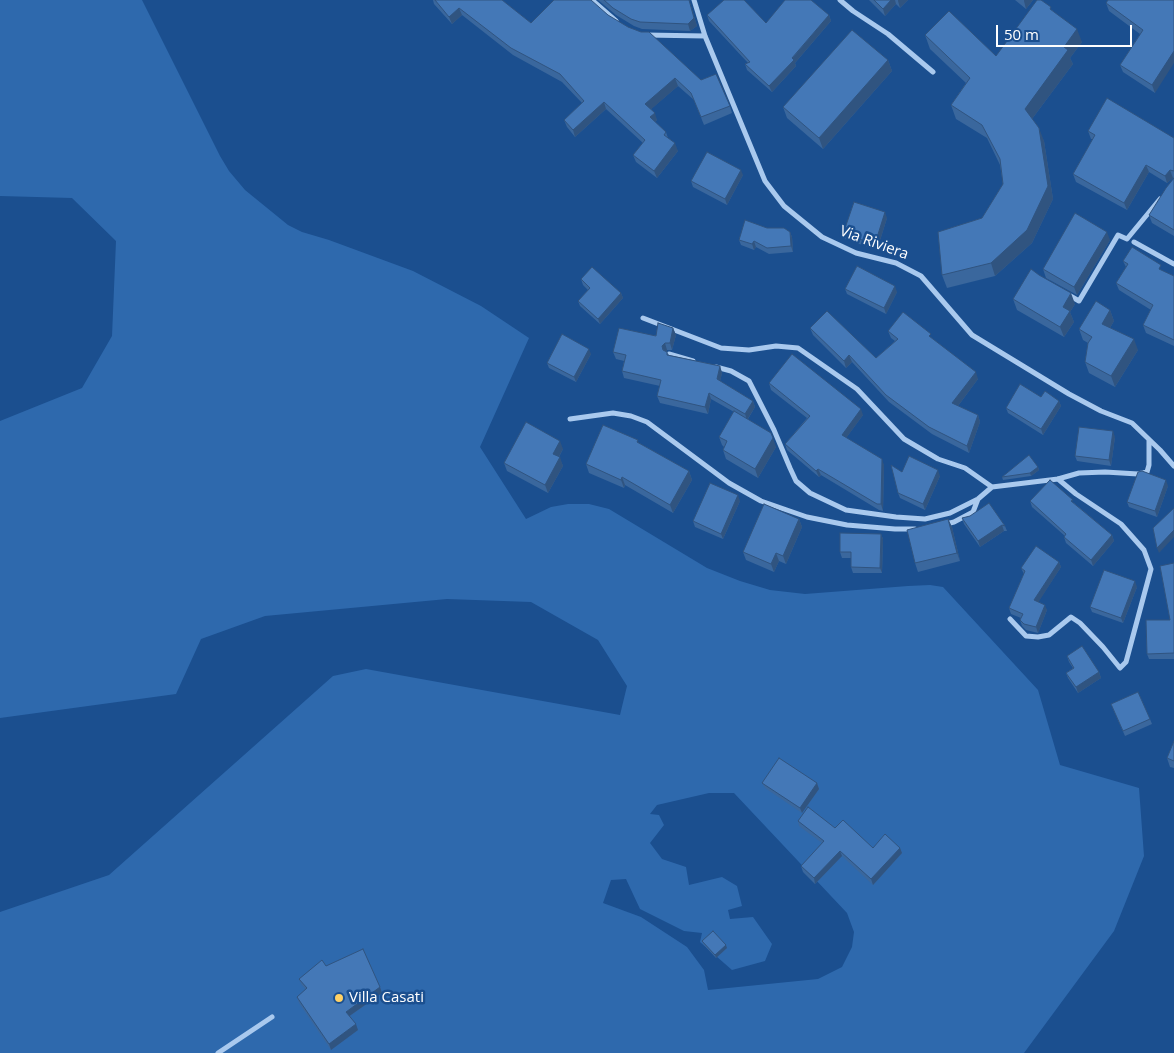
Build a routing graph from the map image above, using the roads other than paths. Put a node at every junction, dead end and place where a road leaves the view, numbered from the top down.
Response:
1 (592, 0) edge
2 (694, 0) edge
3 (840, 0) edge
4 (619, 23) edge
5 (639, 32) edge
6 (705, 36) junction
7 (933, 72) dead end
8 (1162, 196) edge
9 (1134, 242) dead end
10 (1174, 264) edge
11 (1062, 291) edge
12 (643, 318) dead end
13 (669, 354) edge
14 (696, 361) edge
15 (713, 366) edge
16 (570, 418) dead end
17 (1148, 440) junction
18 (1174, 466) edge
19 (1058, 479) junction
20 (992, 487) junction
21 (978, 499) junction
22 (936, 526) edge
23 (919, 529) edge
24 (1010, 619) edge
25 (272, 1016) dead end
26 (218, 1053) edge

1 - 4 street
2 - 6 street, Via Riviera
3 - 7 street
5 - 6 street
6 - 17 street, Via Riviera
8 - 11 street
9 - 10 street
12 - 20 street
13 - 14 street
15 - 21 street
16 - 23 street
17 - 18 street, Via Riviera
17 - 19 street
19 - 20 street
19 - 24 street
20 - 21 street
21 - 22 street
25 - 26 street

